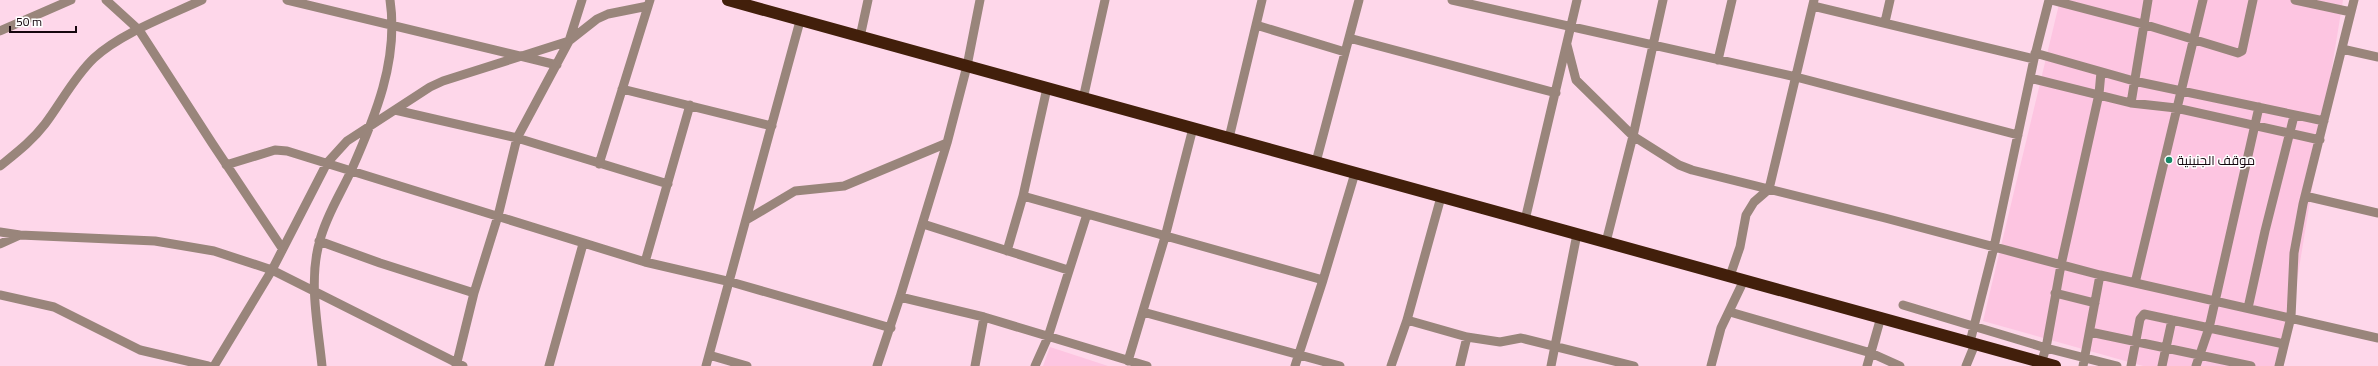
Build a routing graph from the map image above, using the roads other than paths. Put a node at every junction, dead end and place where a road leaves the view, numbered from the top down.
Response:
1 (71, 0) edge
2 (106, 0) edge
3 (202, 0) edge
4 (287, 0) edge
5 (390, 0) edge
6 (582, 0) edge
7 (728, 0) edge
8 (868, 0) edge
9 (980, 0) edge
10 (1105, 0) edge
11 (1262, 0) edge
12 (1359, 0) edge
13 (1452, 0) edge
14 (1577, 0) edge
15 (1663, 0) edge
16 (1732, 0) edge
17 (1890, 0) edge
18 (2050, 0) edge
19 (2148, 0) edge
20 (2203, 0) edge
21 (2253, 0) edge
22 (2297, 0) edge
23 (2354, 0) edge
24 (741, 2) edge
25 (649, 3) edge
26 (1814, 3) edge
27 (2351, 12) junction
28 (800, 21) junction
29 (1885, 22) junction
30 (2143, 24) junction
31 (1256, 25) junction
32 (1571, 26) junction
33 (393, 27) junction
34 (139, 30) junction
35 (0, 31) edge
36 (860, 37) junction
37 (1349, 38) junction
38 (2193, 39) junction
39 (569, 41) junction
40 (1653, 44) junction
41 (1567, 45) junction
42 (2342, 49) junction
43 (1345, 52) junction
44 (2035, 56) junction
45 (517, 57) junction
46 (2378, 57) edge
47 (1718, 60) junction
48 (557, 65) junction
49 (967, 66) junction
50 (2101, 72) junction
51 (1796, 77) junction
52 (2030, 78) junction
53 (2134, 81) junction
54 (1047, 88) junction
55 (622, 89) junction
56 (2179, 90) junction
57 (1556, 93) junction
58 (2099, 94) junction
59 (1083, 99) junction
60 (2131, 103) junction
61 (690, 105) junction
62 (2259, 107) junction
63 (2176, 108) junction
64 (395, 110) junction
65 (2294, 116) junction
66 (2324, 121) junction
67 (370, 125) junction
68 (772, 126) junction
69 (2253, 127) junction
70 (1193, 128) junction
71 (2018, 135) junction
72 (2288, 135) junction
73 (1632, 136) junction
74 (517, 138) junction
75 (1229, 138) junction
76 (2320, 140) junction
77 (947, 143) junction
78 (1316, 162) junction
79 (327, 163) junction
80 (226, 164) junction
81 (599, 164) junction
82 (0, 166) edge
83 (351, 172) junction
84 (1355, 173) junction
85 (668, 184) junction
86 (1768, 189) junction
87 (1023, 196) junction
88 (2305, 196) junction
89 (1441, 197) junction
90 (2378, 213) edge
91 (1087, 214) junction
92 (498, 216) junction
93 (748, 218) junction
94 (1525, 220) junction
95 (923, 224) junction
96 (0, 232) edge
97 (1577, 234) junction
98 (20, 235) junction
99 (1165, 237) junction
100 (319, 241) junction
101 (1606, 242) junction
102 (0, 244) edge
103 (583, 244) junction
104 (1994, 247) junction
105 (282, 248) junction
106 (1007, 251) junction
107 (645, 262) junction
108 (2061, 265) junction
109 (272, 270) junction
110 (1068, 270) junction
111 (2100, 275) junction
112 (1730, 276) junction
113 (1323, 280) junction
114 (1744, 280) junction
115 (730, 282) junction
116 (2135, 283) junction
117 (314, 293) junction
118 (474, 293) junction
119 (2055, 293) junction
120 (0, 295) edge
121 (900, 297) junction
122 (2214, 301) junction
123 (2095, 303) junction
124 (1903, 306) dead end
125 (2248, 308) junction
126 (1143, 312) junction
127 (1730, 312) junction
128 (984, 317) junction
129 (1881, 317) junction
130 (2291, 317) junction
131 (1408, 320) junction
132 (2172, 320) junction
133 (1973, 326) junction
134 (891, 328) junction
135 (2209, 328) junction
136 (2090, 332) junction
137 (1048, 337) junction
138 (1467, 337) junction
139 (2378, 338) edge
140 (2136, 341) junction
141 (1972, 343) junction
142 (2284, 344) junction
143 (1556, 347) junction
144 (2166, 347) junction
145 (2046, 348) junction
146 (1871, 353) junction
147 (1299, 354) junction
148 (709, 355) junction
149 (2199, 355) junction
150 (1128, 361) junction
151 (2084, 362) edge
152 (2040, 363) junction
153 (2231, 364) edge
154 (459, 365) edge
155 (208, 366) edge
156 (214, 366) edge
157 (322, 366) edge
158 (549, 366) edge
159 (706, 366) edge
160 (747, 366) edge
161 (877, 366) edge
162 (975, 366) edge
163 (1035, 366) edge
164 (1147, 366) edge
165 (1294, 366) edge
166 (1340, 366) edge
167 (1391, 366) edge
168 (1460, 366) edge
169 (1551, 366) edge
170 (1634, 366) edge
171 (1711, 366) edge
172 (1867, 366) edge
173 (1900, 366) edge
174 (1966, 366) edge
175 (2055, 366) edge
176 (2117, 366) edge
177 (2131, 366) edge
178 (2162, 366) edge
179 (2196, 366) edge
180 (2251, 366) edge
181 (2279, 366) edge

1 - 35 street
2 - 34 street
3 - 34 street
4 - 33 street
5 - 33 street
6 - 39 street
7 - 24 highway
8 - 36 street
9 - 49 street
10 - 59 street
11 - 31 street
12 - 37 street
13 - 32 street
14 - 32 street
15 - 40 street
16 - 47 street
17 - 29 street
18 - 30 street
18 - 44 street
19 - 30 street
20 - 38 street
21 - 38 street
22 - 27 street
23 - 27 street
24 - 28 highway
25 - 39 street
25 - 55 street
26 - 29 street
26 - 51 street
27 - 42 street
28 - 36 highway
28 - 68 street
29 - 44 street
30 - 38 street
30 - 53 street
31 - 43 street
31 - 75 street
32 - 40 street
32 - 41 street
33 - 45 street
33 - 67 street
34 - 80 street
34 - 82 street
36 - 49 highway
37 - 43 street
37 - 57 street
38 - 56 street
39 - 45 street
39 - 48 street
40 - 47 street
40 - 73 street
41 - 57 street
41 - 73 street
42 - 46 street
42 - 66 street
43 - 78 street
44 - 50 street
44 - 52 street
45 - 48 street
45 - 64 street
47 - 51 street
48 - 74 street
49 - 54 highway
49 - 77 street
50 - 53 street
50 - 58 street
51 - 71 street
51 - 86 street
52 - 58 street
52 - 71 street
53 - 56 street
53 - 60 street
54 - 59 highway
54 - 87 street
55 - 61 street
55 - 81 street
56 - 62 street
56 - 63 street
57 - 94 street
58 - 60 street
58 - 108 street
59 - 70 highway
60 - 63 street
61 - 68 street
61 - 85 street
62 - 65 street
62 - 69 street
63 - 69 street
63 - 116 street
64 - 67 street
64 - 74 street
65 - 66 street
65 - 72 street
66 - 76 street
67 - 79 street
67 - 83 street
68 - 93 street
69 - 72 street
69 - 122 street
70 - 75 highway
70 - 99 street
71 - 104 street
72 - 76 street
72 - 125 street
73 - 86 street
73 - 101 street
74 - 81 street
74 - 92 street
75 - 78 highway
76 - 88 street
77 - 93 street
77 - 95 street
78 - 84 highway
79 - 80 street
79 - 83 street
79 - 105 street
80 - 105 street
81 - 85 street
83 - 92 street
83 - 100 street
84 - 89 highway
84 - 113 street
85 - 107 street
86 - 104 street
86 - 112 street
87 - 91 street
87 - 106 street
88 - 90 street
88 - 130 street
89 - 94 highway
89 - 131 street
91 - 99 street
91 - 110 street
92 - 103 street
92 - 118 street
93 - 115 street
94 - 97 highway
95 - 106 street
95 - 121 street
96 - 98 street
97 - 101 highway
97 - 143 street
98 - 102 street
98 - 109 street
99 - 113 street
99 - 126 street
100 - 117 street
100 - 118 street
101 - 112 highway
103 - 107 street
103 - 158 street
104 - 108 street
104 - 133 street
105 - 109 street
106 - 110 street
107 - 115 street
108 - 111 street
108 - 119 street
109 - 117 street
109 - 156 street
110 - 137 street
111 - 116 street
111 - 123 street
112 - 114 highway
113 - 147 street
114 - 127 street
114 - 129 highway
115 - 134 street
115 - 148 street
116 - 122 street
117 - 154 street
117 - 157 street
118 - 154 street
119 - 123 street
119 - 145 street
120 - 155 street
121 - 128 street
121 - 134 street
122 - 125 street
122 - 135 street
123 - 136 street
124 - 133 street
125 - 130 street
126 - 147 street
126 - 150 street
127 - 146 street
127 - 171 street
128 - 137 street
128 - 162 street
129 - 141 highway
129 - 146 street
130 - 139 street
130 - 142 street
131 - 138 street
131 - 167 street
132 - 135 street
132 - 140 street
132 - 144 street
133 - 141 street
133 - 145 street
134 - 161 street
135 - 142 street
135 - 149 street
136 - 140 street
136 - 151 street
137 - 150 street
137 - 163 street
138 - 143 street
138 - 168 street
140 - 144 street
140 - 177 street
141 - 152 highway
141 - 174 street
142 - 181 street
143 - 169 street
143 - 170 street
144 - 149 street
144 - 178 street
145 - 151 street
145 - 152 street
146 - 172 street
146 - 173 street
147 - 165 street
147 - 166 street
148 - 159 street
148 - 160 street
149 - 153 street
149 - 179 street
150 - 164 street
151 - 176 street
152 - 175 highway
153 - 180 street

